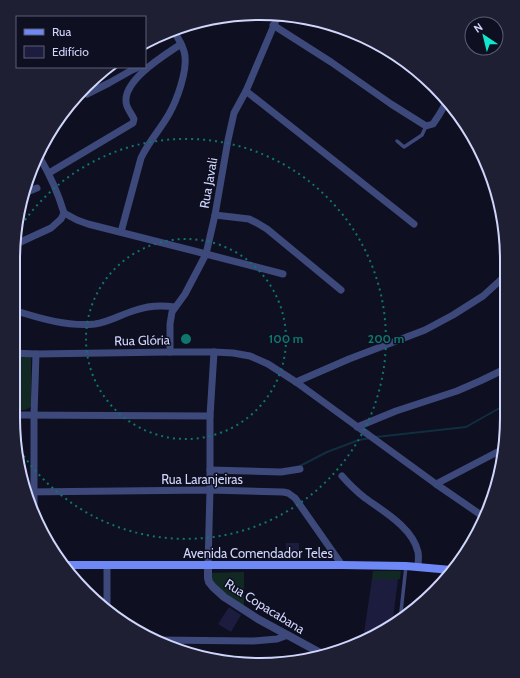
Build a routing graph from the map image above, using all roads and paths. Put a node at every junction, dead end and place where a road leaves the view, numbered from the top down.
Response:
1 (276, 21) edge
2 (274, 25) junction
3 (176, 35) edge
4 (181, 44) junction
5 (148, 65) edge
6 (137, 68) edge
7 (145, 68) edge
8 (246, 91) junction
9 (87, 94) dead end
10 (444, 107) edge
11 (426, 126) junction
12 (397, 141) dead end
13 (42, 161) edge
14 (49, 173) junction
15 (36, 188) dead end
16 (31, 190) edge
17 (64, 213) junction
18 (215, 215) junction
19 (414, 224) dead end
20 (121, 232) junction
21 (21, 242) edge
22 (206, 254) junction
23 (283, 274) dead end
24 (500, 281) edge
25 (342, 290) dead end
26 (176, 307) junction
27 (20, 312) edge
28 (170, 352) junction
29 (214, 352) junction
30 (20, 353) edge
31 (36, 354) junction
32 (500, 371) edge
33 (296, 382) junction
34 (20, 415) edge
35 (34, 415) junction
36 (210, 416) junction
37 (357, 427) junction
38 (497, 452) edge
39 (210, 466) junction
40 (300, 469) dead end
41 (342, 476) dead end
42 (436, 484) junction
43 (210, 490) junction
44 (34, 492) junction
45 (34, 498) edge
46 (480, 514) edge
47 (71, 565) edge
48 (107, 565) junction
49 (342, 565) junction
50 (208, 566) junction
51 (406, 566) junction
52 (418, 568) junction
53 (445, 570) edge
54 (107, 602) edge
55 (401, 612) edge
56 (288, 635) junction
57 (168, 640) edge
58 (317, 651) edge

1 - 2 street, Rua Javali
2 - 8 street, Rua Javali
2 - 11 street
3 - 4 street
4 - 5 street
4 - 20 street
6 - 9 street
7 - 14 street
8 - 18 street, Rua Javali
8 - 19 street
10 - 11 street
11 - 12 lane
13 - 14 street
14 - 17 street
15 - 16 street
17 - 20 street
17 - 21 street
18 - 22 street, Rua Javali
18 - 25 street
20 - 22 street
22 - 23 street
22 - 26 street, Rua Javali
24 - 33 street
26 - 27 street
26 - 28 street, Rua Javali
28 - 29 street, Rua Glória
28 - 31 street, Rua Glória
29 - 33 street, Rua Glória
29 - 36 street
30 - 31 street, Rua Glória
31 - 35 street
32 - 37 street
33 - 37 street, Rua Glória
34 - 35 street
35 - 36 street
35 - 44 street
36 - 39 street
37 - 42 street, Rua Glória
38 - 42 street
39 - 40 street
39 - 43 street
41 - 52 street
42 - 46 street, Rua Glória
43 - 44 street, Rua Laranjeiras
43 - 49 street, Rua Laranjeiras
43 - 50 street
44 - 45 street
47 - 48 main road, Avenida Comendador Teles
48 - 50 main road, Avenida Comendador Teles
48 - 54 street
49 - 50 main road, Avenida Comendador Teles
49 - 51 main road, Avenida Comendador Teles
50 - 56 street, Rua Copacabana
51 - 52 main road, Avenida Comendador Teles
51 - 55 lane
52 - 53 main road, Avenida Comendador Teles
56 - 57 street
56 - 58 street, Rua Copacabana

